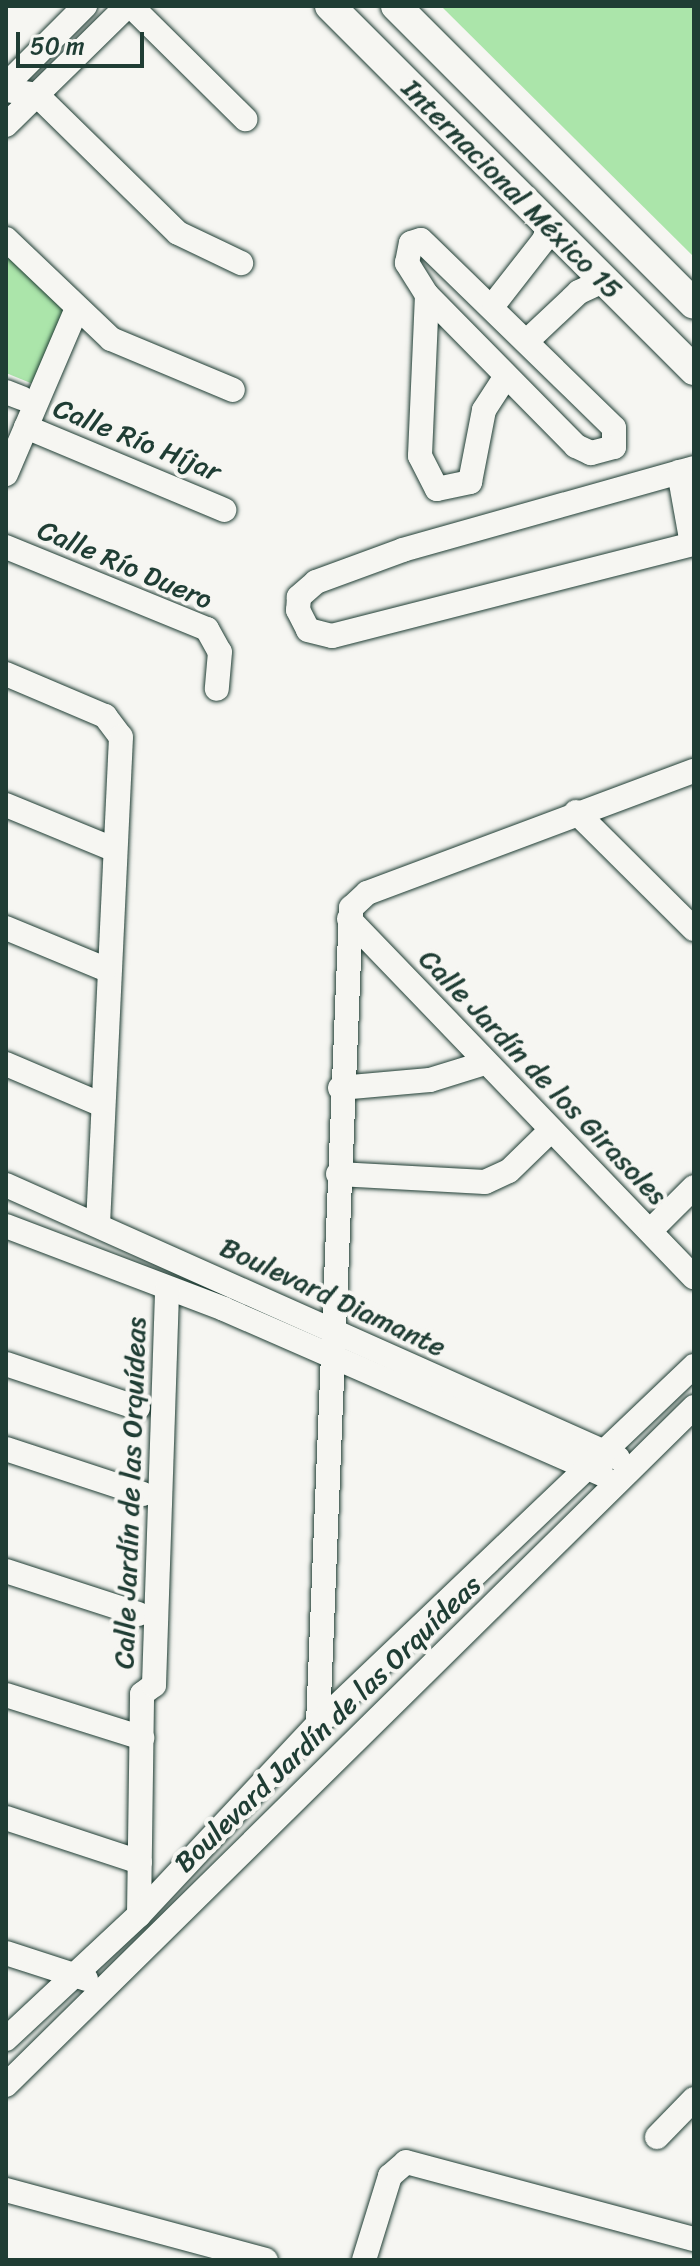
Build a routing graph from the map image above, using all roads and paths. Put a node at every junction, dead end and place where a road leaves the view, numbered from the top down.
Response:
1 (85, 6) edge
2 (129, 6) edge
3 (330, 6) edge
4 (396, 6) edge
5 (6, 88) edge
6 (37, 95) junction
7 (245, 119) dead end
8 (6, 125) edge
9 (533, 213) junction
10 (6, 239) edge
11 (241, 263) dead end
12 (603, 281) junction
13 (427, 295) junction
14 (494, 304) junction
15 (694, 304) edge
16 (76, 311) junction
17 (527, 341) junction
18 (694, 370) edge
19 (506, 376) junction
20 (233, 390) dead end
21 (26, 427) junction
22 (686, 470) edge
23 (6, 474) edge
24 (224, 510) dead end
25 (693, 544) edge
26 (6, 547) edge
27 (6, 674) edge
28 (217, 689) dead end
29 (694, 771) edge
30 (6, 805) edge
31 (576, 812) junction
32 (113, 849) junction
33 (349, 919) junction
34 (6, 928) edge
35 (694, 929) edge
36 (105, 969) junction
37 (485, 1063) junction
38 (6, 1064) edge
39 (340, 1088) junction
40 (102, 1105) junction
41 (551, 1130) junction
42 (338, 1174) junction
43 (6, 1185) edge
44 (694, 1187) edge
45 (98, 1223) junction
46 (6, 1226) edge
47 (650, 1231) junction
48 (694, 1277) edge
49 (167, 1289) junction
50 (333, 1331) junction
51 (330, 1358) junction
52 (6, 1364) edge
53 (694, 1366) edge
54 (694, 1407) edge
55 (138, 1408) dead end
56 (6, 1449) edge
57 (596, 1460) junction
58 (627, 1472) junction
59 (143, 1494) dead end
60 (6, 1571) edge
61 (138, 1614) dead end
62 (6, 1695) edge
63 (318, 1724) junction
64 (142, 1738) junction
65 (6, 1818) edge
66 (140, 1862) junction
67 (139, 1915) junction
68 (6, 1953) edge
69 (74, 1975) junction
70 (107, 1986) junction
71 (6, 2039) edge
72 (6, 2085) edge
73 (694, 2099) edge
74 (657, 2137) dead end
75 (6, 2190) edge
76 (694, 2239) edge
77 (266, 2260) edge
78 (364, 2260) edge

1 - 5 street
2 - 6 street
2 - 7 street
3 - 9 main road, Internacional México 15
4 - 15 main road, Internacional México 15
5 - 6 street
6 - 8 street
6 - 11 street
9 - 12 main road, Internacional México 15
9 - 14 street
10 - 16 street
12 - 17 street
12 - 18 main road, Internacional México 15
13 - 14 street
13 - 19 street
13 - 19 street
14 - 17 street
16 - 20 street
16 - 21 street
17 - 19 street
21 - 23 street
21 - 24 street, Calle Río Híjar
22 - 25 street
22 - 25 street
26 - 28 street, Calle Río Duero
27 - 32 street
29 - 31 street
30 - 32 street
31 - 33 street
31 - 35 street
32 - 36 street
33 - 37 street, Calle Jardín de los Girasoles
33 - 39 street
34 - 36 street
36 - 40 street
37 - 39 street
37 - 41 street, Calle Jardín de los Girasoles
38 - 40 street
39 - 42 street
40 - 45 street
41 - 42 street
41 - 47 street, Calle Jardín de los Girasoles
42 - 50 street
43 - 45 street, Boulevard Diamante
44 - 47 street
45 - 50 street, Boulevard Diamante
46 - 49 street, Boulevard Diamante
47 - 48 street, Calle Jardín de los Girasoles
49 - 51 street, Boulevard Diamante
49 - 64 street, Calle Jardín de las Orquídeas
50 - 51 street
50 - 57 street, Boulevard Diamante
51 - 57 street, Boulevard Diamante
51 - 63 street
52 - 55 street
53 - 57 street, Boulevard Jardín de las Orquídeas
54 - 58 street, Boulevard Jardín de las Orquídeas
56 - 59 street
57 - 58 street, Boulevard Diamante
57 - 63 street, Boulevard Jardín de las Orquídeas
58 - 70 street, Boulevard Jardín de las Orquídeas
60 - 61 street
62 - 64 street
63 - 67 street, Boulevard Jardín de las Orquídeas
64 - 66 street
65 - 66 street
66 - 67 street
67 - 69 street, Boulevard Jardín de las Orquídeas
68 - 69 street
69 - 70 street
69 - 71 street, Boulevard Jardín de las Orquídeas
70 - 72 street, Boulevard Jardín de las Orquídeas
73 - 74 street
75 - 77 street
76 - 78 street

